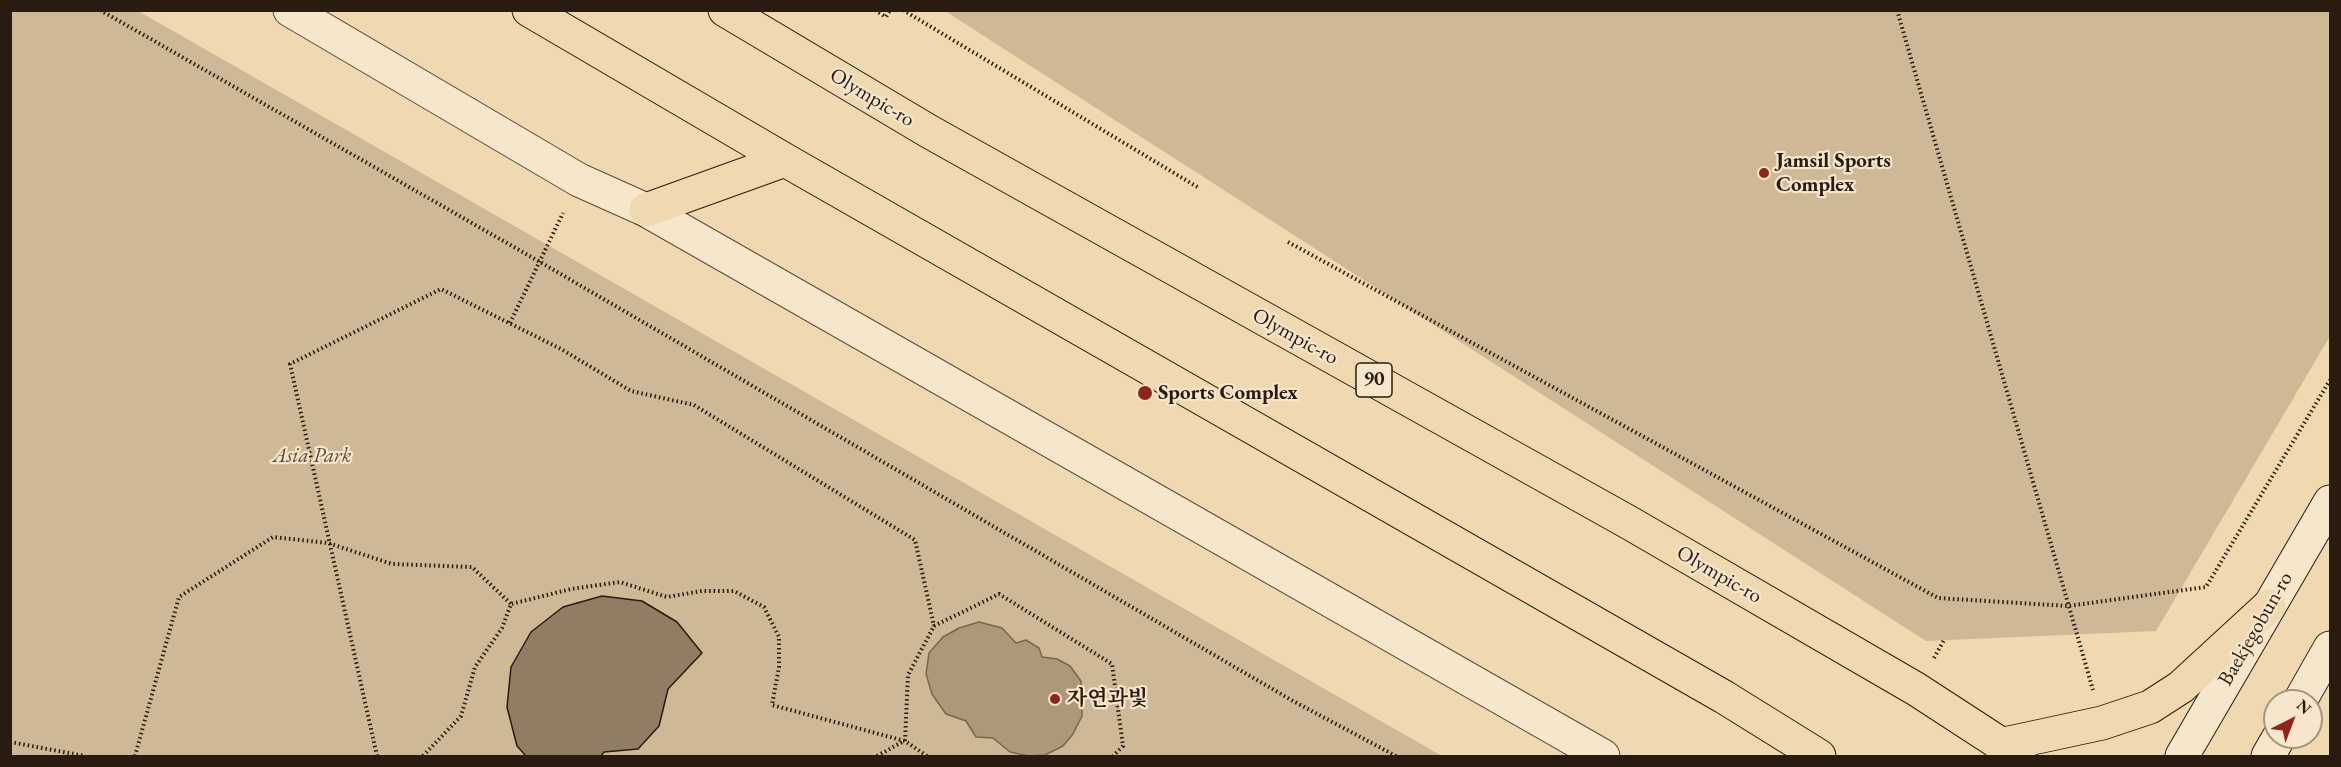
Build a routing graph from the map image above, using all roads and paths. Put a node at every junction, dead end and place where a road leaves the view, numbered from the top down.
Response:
1 (100, 10) edge
2 (290, 10) edge
3 (529, 10) edge
4 (725, 10) edge
5 (875, 10) edge
6 (890, 10) edge
7 (903, 10) edge
8 (1897, 10) edge
9 (785, 160) junction
10 (579, 180) junction
11 (1199, 188) dead end
12 (646, 210) junction
13 (1288, 242) dead end
14 (540, 262) junction
15 (510, 323) junction
16 (2331, 380) edge
17 (2331, 502) edge
18 (328, 543) junction
19 (511, 604) junction
20 (2068, 606) junction
21 (2270, 606) junction
22 (934, 626) junction
23 (2331, 648) edge
24 (2307, 689) edge
25 (2102, 723) junction
26 (905, 741) junction
27 (10, 742) edge
28 (2009, 751) edge
29 (84, 756) edge
30 (135, 756) edge
31 (377, 756) edge
32 (423, 756) edge
33 (877, 756) edge
34 (927, 756) edge
35 (1113, 756) edge
36 (1396, 756) edge
37 (1603, 756) edge
38 (1819, 756) edge
39 (2182, 756) edge

1 - 14 path
2 - 10 street
3 - 9 main road
4 - 28 main road, Olympic-ro / 90
5 - 6 path
7 - 11 path
8 - 20 path
9 - 12 main road
9 - 38 main road
10 - 12 street
10 - 14 path
12 - 37 street
13 - 20 path
14 - 15 path
14 - 36 path
15 - 18 path
15 - 22 path
16 - 20 path
17 - 21 street, Baekjegobun-ro
18 - 19 path
18 - 30 path
18 - 31 path
19 - 26 path
19 - 32 path
20 - 25 path
21 - 25 main road
21 - 39 street, Baekjegobun-ro
22 - 26 path
22 - 35 path
23 - 24 street
25 - 28 main road
26 - 33 path
26 - 34 path
27 - 29 path

